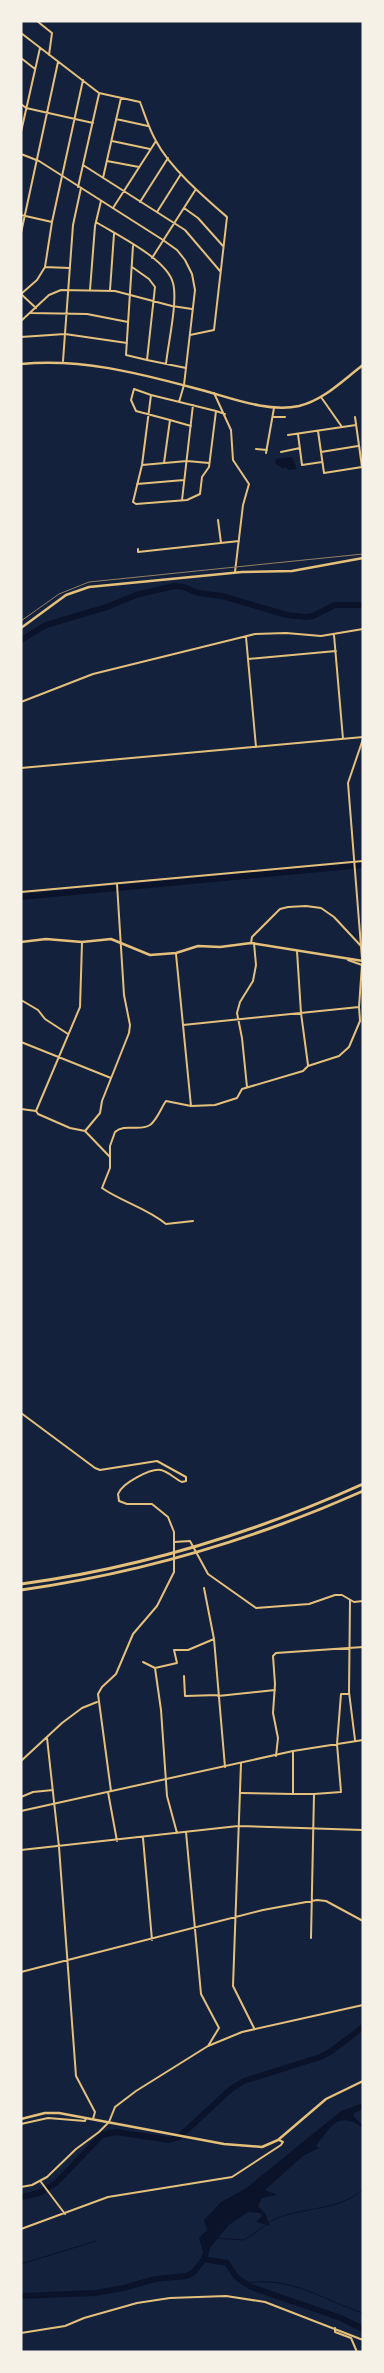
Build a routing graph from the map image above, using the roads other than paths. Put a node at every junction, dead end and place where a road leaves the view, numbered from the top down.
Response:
1 (37, 21) edge
2 (21, 34) edge
3 (40, 48) junction
4 (49, 55) junction
5 (21, 58) edge
6 (58, 62) junction
7 (35, 68) junction
8 (83, 80) junction
9 (99, 93) junction
10 (121, 98) junction
11 (21, 104) edge
12 (26, 108) junction
13 (47, 112) junction
14 (74, 118) junction
15 (116, 119) junction
16 (92, 122) junction
17 (149, 126) junction
18 (21, 131) edge
19 (112, 141) junction
20 (156, 142) junction
21 (150, 149) junction
22 (21, 154) edge
23 (168, 158) junction
24 (37, 160) junction
25 (107, 161) junction
26 (83, 165) junction
27 (138, 168) junction
28 (182, 173) junction
29 (62, 176) junction
30 (104, 178) junction
31 (80, 187) junction
32 (196, 189) junction
33 (124, 191) junction
34 (101, 201) junction
35 (140, 202) junction
36 (113, 208) junction
37 (184, 208) junction
38 (157, 212) junction
39 (21, 215) edge
40 (25, 216) junction
41 (52, 222) junction
42 (96, 222) junction
43 (174, 223) junction
44 (21, 233) edge
45 (114, 234) junction
46 (163, 240) junction
47 (133, 246) junction
48 (224, 246) junction
49 (152, 258) junction
50 (45, 267) junction
51 (132, 267) junction
52 (69, 268) junction
53 (221, 272) junction
54 (68, 290) junction
55 (90, 290) junction
56 (110, 290) junction
57 (21, 294) edge
58 (130, 294) junction
59 (154, 301) junction
60 (172, 306) junction
61 (36, 308) junction
62 (193, 309) junction
63 (66, 312) junction
64 (30, 313) junction
65 (21, 321) edge
66 (128, 322) junction
67 (65, 334) junction
68 (190, 335) junction
69 (21, 337) edge
70 (127, 343) junction
71 (147, 360) junction
72 (63, 361) junction
73 (21, 364) edge
74 (166, 364) junction
75 (363, 365) edge
76 (186, 368) junction
77 (184, 385) junction
78 (214, 393) junction
79 (151, 394) junction
80 (321, 397) junction
81 (179, 402) junction
82 (193, 406) junction
83 (274, 407) junction
84 (216, 411) junction
85 (225, 414) junction
86 (149, 415) junction
87 (273, 417) junction
88 (285, 417) dead end
89 (355, 417) dead end
90 (170, 420) junction
91 (356, 425) junction
92 (191, 426) junction
93 (342, 426) junction
94 (318, 431) junction
95 (298, 434) junction
96 (288, 435) dead end
97 (359, 446) junction
98 (300, 448) junction
99 (256, 449) dead end
100 (281, 452) dead end
101 (321, 452) junction
102 (187, 461) junction
103 (322, 462) junction
104 (164, 463) junction
105 (209, 463) junction
106 (142, 465) junction
107 (184, 480) junction
108 (137, 484) junction
109 (182, 500) junction
110 (218, 520) dead end
111 (240, 540) junction
112 (221, 543) junction
113 (138, 549) dead end
114 (363, 558) edge
115 (235, 573) junction
116 (21, 628) edge
117 (363, 630) edge
118 (247, 635) junction
119 (334, 635) junction
120 (336, 651) junction
121 (248, 659) junction
122 (21, 702) edge
123 (363, 738) edge
124 (343, 739) junction
125 (256, 747) junction
126 (21, 768) edge
127 (363, 861) edge
128 (355, 863) junction
129 (117, 886) junction
130 (21, 892) edge
131 (21, 942) edge
132 (82, 942) junction
133 (121, 942) junction
134 (253, 943) junction
135 (362, 947) edge
136 (297, 951) junction
137 (176, 954) junction
138 (362, 962) edge
139 (22, 1000) edge
140 (21, 1004) edge
141 (358, 1007) junction
142 (301, 1013) junction
143 (237, 1019) junction
144 (183, 1025) junction
145 (68, 1034) junction
146 (21, 1042) edge
147 (60, 1056) junction
148 (308, 1066) junction
149 (111, 1078) junction
150 (246, 1087) junction
151 (191, 1106) junction
152 (21, 1109) edge
153 (36, 1111) junction
154 (85, 1131) junction
155 (110, 1156) junction
156 (193, 1221) dead end
157 (21, 1413) edge
158 (363, 1484) edge
159 (363, 1491) edge
160 (174, 1542) junction
161 (21, 1584) edge
162 (204, 1588) dead end
163 (21, 1590) edge
164 (350, 1600) junction
165 (363, 1601) edge
166 (214, 1639) junction
167 (349, 1647) junction
168 (363, 1648) edge
169 (143, 1662) dead end
170 (155, 1668) junction
171 (184, 1676) dead end
172 (275, 1690) junction
173 (349, 1694) junction
174 (218, 1696) junction
175 (98, 1701) junction
176 (47, 1738) junction
177 (363, 1740) edge
178 (356, 1741) junction
179 (337, 1744) junction
180 (293, 1751) junction
181 (276, 1756) junction
182 (21, 1761) edge
183 (242, 1763) junction
184 (225, 1767) junction
185 (166, 1780) junction
186 (53, 1790) junction
187 (21, 1792) edge
188 (110, 1792) junction
189 (240, 1793) junction
190 (293, 1794) junction
191 (314, 1794) junction
192 (23, 1796) edge
193 (53, 1804) junction
194 (21, 1811) edge
195 (238, 1826) junction
196 (312, 1828) junction
197 (363, 1830) edge
198 (186, 1832) junction
199 (177, 1833) junction
200 (143, 1838) junction
201 (117, 1840) junction
202 (59, 1847) junction
203 (21, 1850) edge
204 (311, 1901) junction
205 (235, 1917) junction
206 (363, 1921) edge
207 (195, 1927) junction
208 (311, 1938) dead end
209 (152, 1940) junction
210 (67, 1961) junction
211 (21, 1972) edge
212 (363, 2005) edge
213 (255, 2029) junction
214 (208, 2046) junction
215 (363, 2081) edge
216 (86, 2118) junction
217 (21, 2119) edge
218 (93, 2119) junction
219 (109, 2122) junction
220 (21, 2124) edge
221 (278, 2140) junction
222 (41, 2182) junction
223 (21, 2187) edge
224 (66, 2214) junction
225 (21, 2229) edge
226 (335, 2328) junction
227 (21, 2332) edge
228 (363, 2340) edge
229 (357, 2352) edge

1 - 4 street
2 - 3 street
3 - 4 street
3 - 7 street
4 - 6 street
5 - 7 street
6 - 8 street
6 - 13 street
7 - 12 street
8 - 9 street
8 - 14 street
9 - 10 street
9 - 16 street
10 - 15 street
10 - 17 street
11 - 12 street
12 - 13 street
12 - 18 street
13 - 14 street
13 - 24 street
14 - 16 street
14 - 29 street
15 - 17 street
15 - 19 street
16 - 26 street
17 - 20 street
19 - 21 street
19 - 25 street
20 - 21 street
20 - 23 street
21 - 27 street
22 - 24 street
23 - 28 street
23 - 35 street
24 - 29 street
24 - 40 street
25 - 27 street
25 - 30 street
26 - 30 street
26 - 31 street
27 - 33 street
28 - 32 street
28 - 38 street
29 - 31 street
29 - 41 street
30 - 33 street
31 - 34 street
31 - 52 street
32 - 37 street
32 - 48 street
33 - 35 street
33 - 36 street
34 - 36 street
34 - 42 street
35 - 38 street
36 - 46 street
37 - 43 street
37 - 48 street
38 - 43 street
39 - 40 street
40 - 41 street
40 - 44 street
41 - 50 street
42 - 45 street
42 - 55 street
43 - 46 street
43 - 53 street
45 - 47 street
45 - 56 street
46 - 49 street
46 - 62 street
47 - 49 street
47 - 51 street
48 - 53 street
49 - 60 street
50 - 52 street
50 - 57 street
51 - 58 street
51 - 59 street
52 - 54 street
53 - 68 street
54 - 55 street
54 - 61 street
54 - 63 street
55 - 56 street
56 - 58 street
57 - 61 street
58 - 59 street
58 - 66 street
59 - 60 street
59 - 71 street
60 - 62 street
60 - 74 street
61 - 64 street
62 - 68 street
63 - 64 street
63 - 66 street
63 - 67 street
64 - 65 street
66 - 70 street
67 - 69 street
67 - 70 street
67 - 72 street
68 - 76 street
70 - 71 street
71 - 74 street
72 - 73 main road
72 - 77 main road
74 - 76 street
75 - 80 main road
76 - 77 street
77 - 78 main road
77 - 81 street
78 - 83 main road
78 - 85 street
79 - 81 street
79 - 86 street
79 - 86 street
80 - 83 main road
80 - 93 street
81 - 82 street
82 - 84 street
82 - 92 street
83 - 87 street
84 - 85 street
84 - 105 street
85 - 111 street
86 - 90 street
86 - 106 street
87 - 88 street
87 - 99 street
89 - 91 street
90 - 92 street
90 - 104 street
91 - 93 street
91 - 97 street
92 - 102 street
93 - 94 street
94 - 95 street
94 - 101 street
95 - 96 street
95 - 98 street
97 - 101 street
97 - 103 street
98 - 100 street
98 - 103 street
101 - 103 street
102 - 104 street
102 - 105 street
102 - 107 street
104 - 106 street
105 - 109 street
106 - 108 street
107 - 108 street
107 - 109 street
108 - 109 street
110 - 112 street
111 - 112 street
111 - 115 street
112 - 113 street
114 - 115 main road
115 - 116 main road
117 - 119 street
118 - 119 street
118 - 121 street
118 - 122 street
119 - 120 street
120 - 121 street
120 - 124 street
121 - 125 street
123 - 124 street
123 - 128 street
124 - 125 street
125 - 126 street
127 - 128 street
128 - 129 street
128 - 135 street
129 - 130 street
129 - 133 street
131 - 132 main road
132 - 133 main road
132 - 145 street
133 - 137 main road
133 - 149 street
134 - 135 street
134 - 136 main road
134 - 137 main road
134 - 143 street
135 - 138 street
136 - 138 main road
136 - 142 street
137 - 144 street
138 - 141 street
139 - 140 street
139 - 145 street
141 - 142 street
141 - 148 street
142 - 143 street
142 - 148 street
143 - 144 street
143 - 150 street
144 - 151 street
145 - 147 street
146 - 147 street
147 - 149 street
147 - 153 street
148 - 150 street
149 - 154 street
150 - 151 street
151 - 155 street
152 - 153 street
153 - 154 street
154 - 155 street
155 - 156 street
157 - 160 street
158 - 161 highway
159 - 163 highway
160 - 164 street
160 - 175 street
162 - 166 street
164 - 165 street
164 - 167 street
166 - 170 street
166 - 174 street
167 - 168 street
167 - 172 street
167 - 173 street
169 - 170 street
170 - 185 street
171 - 174 street
172 - 174 street
172 - 181 street
173 - 178 street
173 - 179 street
174 - 184 street
175 - 176 street
175 - 188 street
176 - 182 street
176 - 186 street
177 - 178 street
178 - 179 street
179 - 180 street
179 - 191 street
180 - 181 street
180 - 190 street
181 - 183 street
183 - 184 street
183 - 189 street
184 - 185 street
185 - 188 street
185 - 199 street
186 - 192 street
186 - 193 street
187 - 192 street
188 - 193 street
188 - 201 street
189 - 190 street
189 - 195 street
190 - 191 street
191 - 196 street
193 - 194 street
193 - 202 street
195 - 196 street
195 - 198 street
195 - 205 street
196 - 197 street
196 - 204 street
198 - 199 street
198 - 207 street
199 - 200 street
200 - 201 street
200 - 209 street
201 - 202 street
202 - 203 street
202 - 210 street
204 - 205 street
204 - 206 street
204 - 208 street
205 - 207 street
205 - 213 street
207 - 209 street
207 - 214 street
209 - 210 street
210 - 211 street
210 - 218 street
212 - 213 street
213 - 214 street
214 - 219 street
215 - 221 main road
216 - 217 main road
216 - 218 main road
216 - 220 street
218 - 219 main road
219 - 221 main road
219 - 222 street
221 - 224 street
222 - 223 street
222 - 224 street
224 - 225 street
226 - 227 street
226 - 228 street
226 - 229 street

